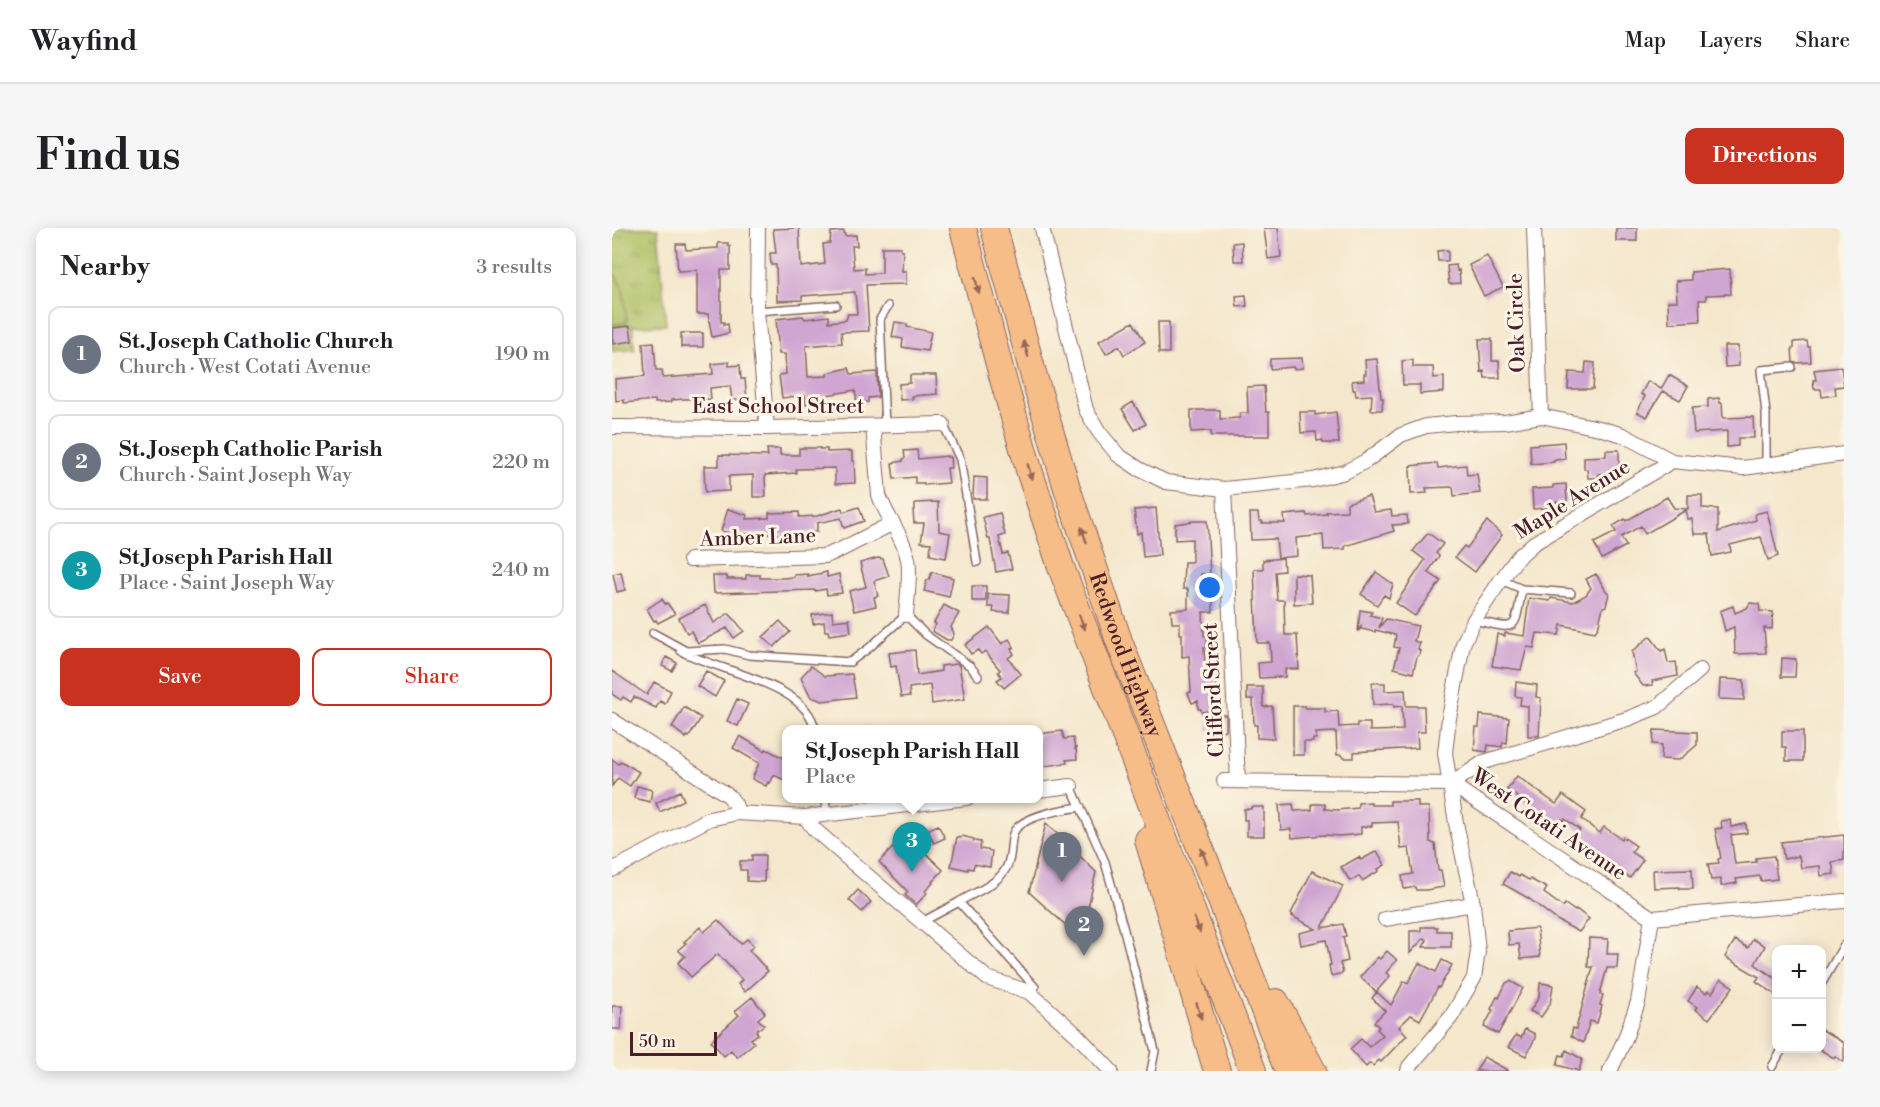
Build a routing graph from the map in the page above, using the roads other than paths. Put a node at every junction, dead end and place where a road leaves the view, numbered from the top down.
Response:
1 (758, 228) edge
2 (963, 228) edge
3 (994, 228) edge
4 (1042, 228) edge
5 (1534, 228) edge
6 (836, 305) dead end
7 (888, 306) dead end
8 (757, 311) junction
9 (1792, 367) dead end
10 (1541, 416) junction
11 (943, 424) joint
12 (879, 426) junction
13 (612, 427) edge
14 (767, 428) junction
15 (1844, 454) edge
16 (1672, 461) junction
17 (1766, 465) junction
18 (1224, 489) junction
19 (893, 523) junction
20 (690, 560) dead end
21 (977, 562) dead end
22 (1501, 580) junction
23 (1522, 589) junction
24 (1571, 592) dead end
25 (906, 615) junction
26 (1474, 620) junction
27 (653, 633) dead end
28 (670, 642) junction
29 (1700, 670) dead end
30 (978, 676) dead end
31 (612, 720) edge
32 (814, 725) edge
33 (1138, 772) junction
34 (1231, 781) joint
35 (1451, 784) junction
36 (1071, 786) joint
37 (1043, 789) edge
38 (826, 803) edge
39 (926, 803) edge
40 (1081, 807) junction
41 (738, 813) junction
42 (827, 815) junction
43 (805, 817) junction
44 (612, 870) edge
45 (1844, 901) edge
46 (959, 902) junction
47 (1473, 904) junction
48 (1225, 910) junction
49 (1652, 918) junction
50 (1385, 919) dead end
51 (921, 922) junction
52 (1844, 945) edge
53 (1826, 975) edge
54 (1029, 992) junction
55 (1780, 1053) edge
56 (1772, 1067) dead end
57 (1111, 1071) edge
58 (1151, 1071) edge
59 (1217, 1071) edge
60 (1252, 1071) edge
61 (1288, 1071) edge
62 (1313, 1071) edge
63 (1408, 1071) edge
64 (1610, 1071) edge

1 - 8 street
2 -> 33 highway, Redwood Highway
48 -> 3 highway, Redwood Highway
4 - 18 street
5 - 10 street, Oak Circle
6 - 8 lane
7 - 12 lane
8 - 14 street
9 - 17 lane
10 - 16 street
10 - 18 street
11 - 12 street, East School Street
11 - 21 lane
12 - 14 street, East School Street
12 - 19 street
13 - 14 street, East School Street
15 - 17 street
16 - 17 street
16 - 22 street, Maple Avenue
18 - 34 street, Clifford Street
19 - 20 street, Amber Lane
19 - 25 street
22 - 23 lane
22 - 26 street, Maple Avenue
23 - 24 lane
23 - 26 lane
25 - 28 lane
25 - 30 lane
26 - 35 street, Maple Avenue
27 - 28 lane
28 - 32 lane
29 - 35 street
31 - 41 street
33 -> 59 highway
33 -> 60 highway, Redwood Highway
34 - 35 street, West Cotati Avenue
35 - 47 street, Maple Avenue
35 - 49 street, West Cotati Avenue
36 - 37 street
36 - 40 lane
38 - 42 lane
39 - 42 street
40 - 46 lane
40 - 58 lane
41 - 43 street
41 - 44 street
42 - 43 street
43 - 51 street
45 - 49 street
46 - 51 lane
46 - 54 lane
47 - 50 street
47 - 63 street, Maple Avenue
48 - 61 highway, Redwood Highway
48 - 62 highway
49 - 64 street
51 - 54 street
52 - 53 lane
54 - 57 street
55 - 56 lane

